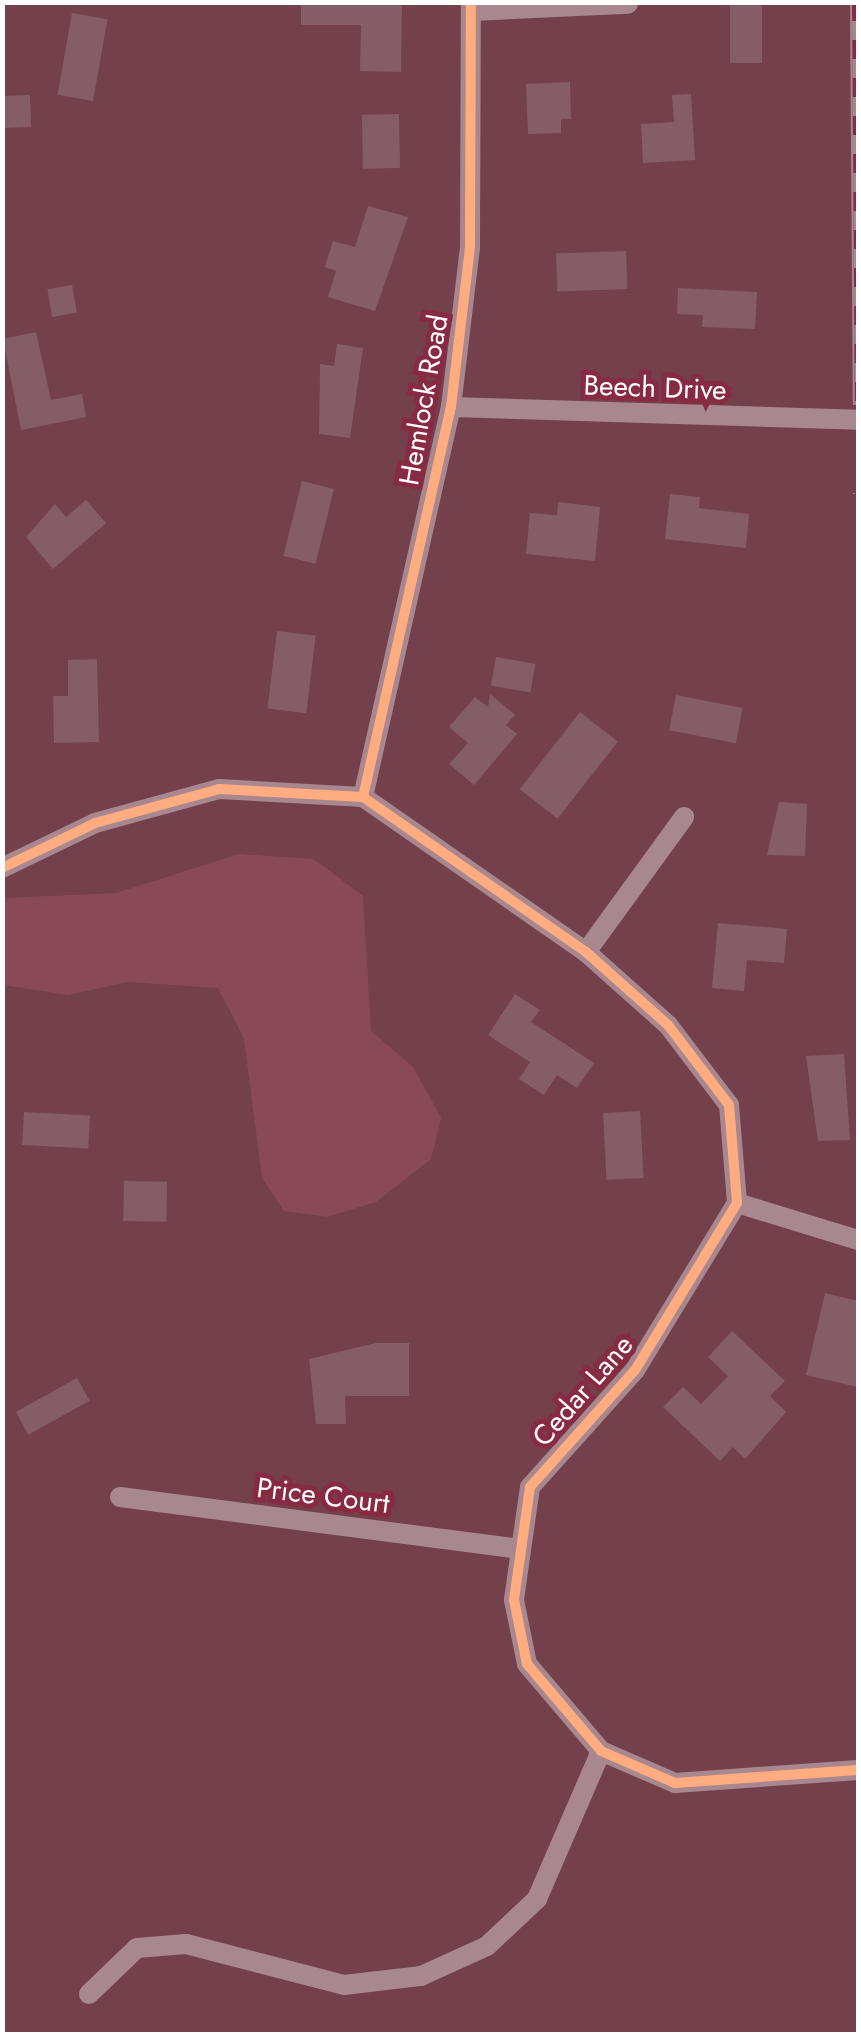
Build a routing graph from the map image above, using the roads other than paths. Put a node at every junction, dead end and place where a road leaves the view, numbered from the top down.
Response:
1 (628, 4) edge
2 (471, 7) edge
3 (451, 407) junction
4 (858, 420) edge
5 (362, 798) junction
6 (684, 817) dead end
7 (2, 868) edge
8 (586, 952) junction
9 (737, 1203) junction
10 (858, 1240) edge
11 (120, 1498) dead end
12 (519, 1549) junction
13 (602, 1751) junction
14 (858, 1770) edge
15 (89, 1994) dead end

1 - 2 street
2 - 3 street, Hemlock Road
3 - 4 street, Beech Drive
3 - 5 street, Hemlock Road
5 - 7 street
5 - 8 street
6 - 8 street
8 - 9 street
9 - 10 street
9 - 12 street, Cedar Lane
11 - 12 street, Price Court
12 - 13 street, Cedar Lane
13 - 14 street, Cedar Lane
13 - 15 street

